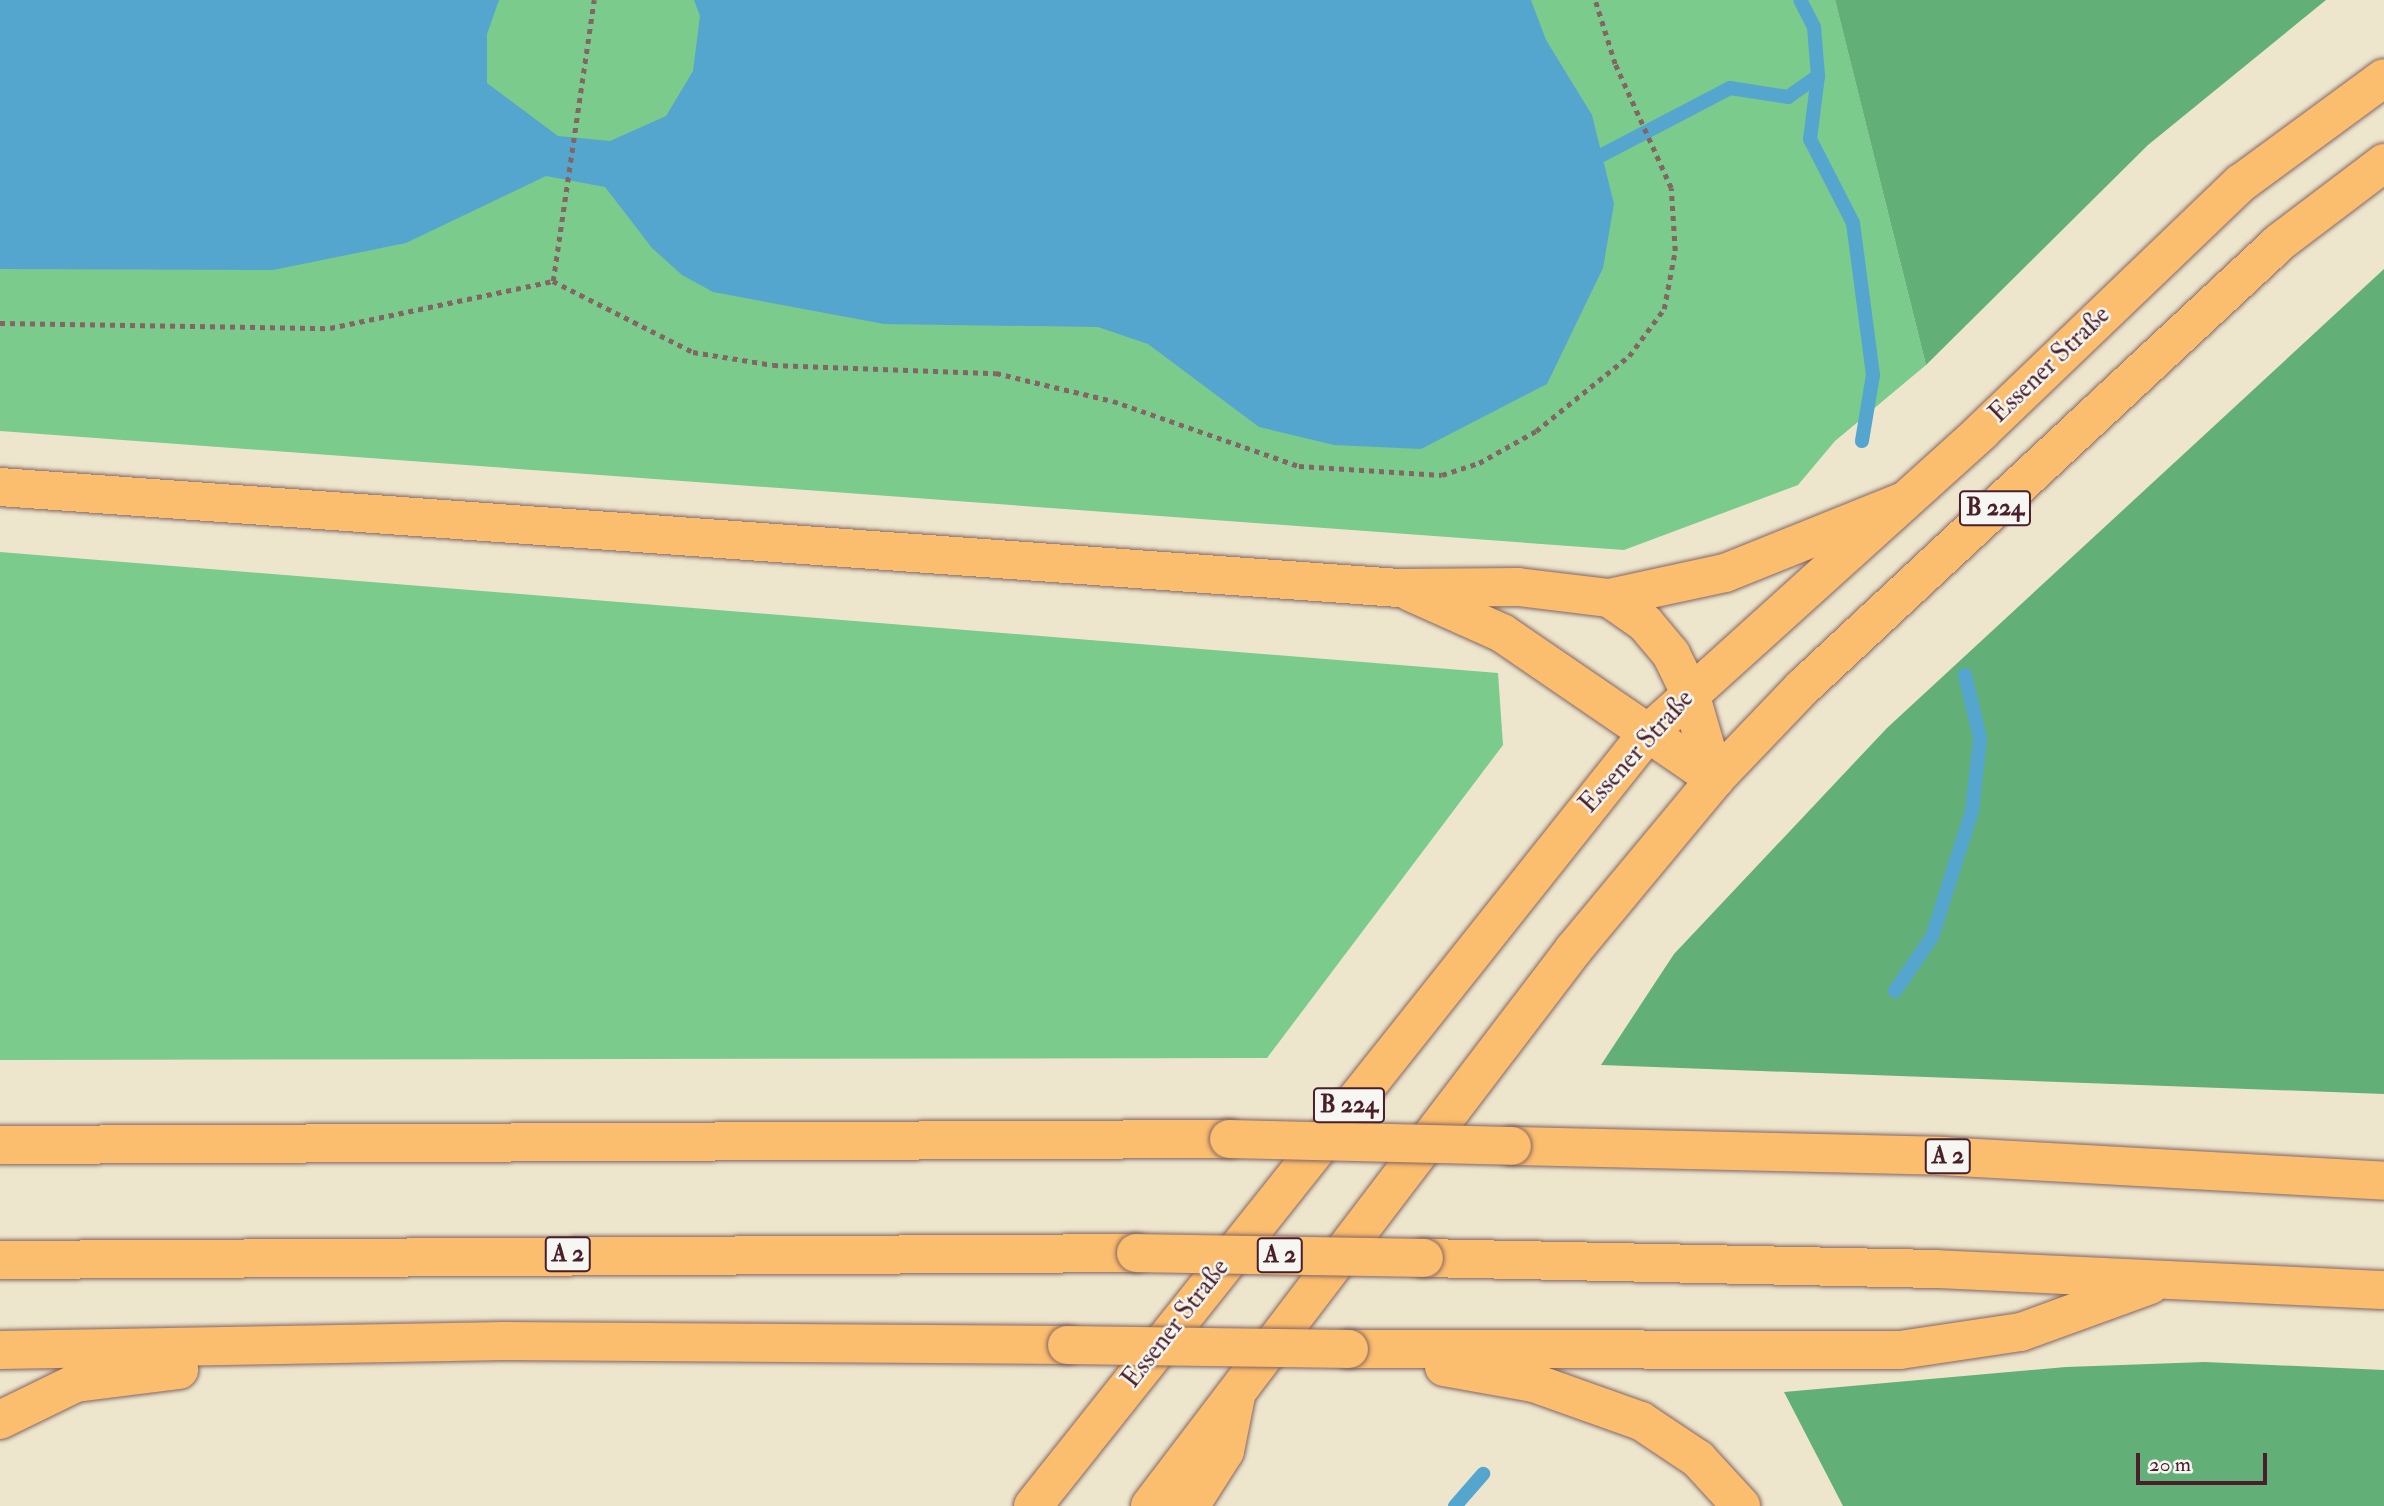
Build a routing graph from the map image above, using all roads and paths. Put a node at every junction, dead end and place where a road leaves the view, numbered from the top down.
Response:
1 (594, 0) edge
2 (1595, 0) edge
3 (2384, 78) edge
4 (2384, 163) edge
5 (553, 281) junction
6 (0, 323) edge
7 (0, 487) edge
8 (1902, 502) junction
9 (1399, 588) junction
10 (1609, 598) junction
11 (1690, 692) junction
12 (1646, 735) junction
13 (1715, 779) junction
14 (0, 1145) edge
15 (2384, 1181) edge
16 (0, 1260) edge
17 (2165, 1279) junction
18 (2384, 1290) edge
19 (504, 1341) junction
20 (1349, 1349) junction
21 (0, 1350) edge
22 (1236, 1396) junction
23 (0, 1420) edge
24 (1033, 1506) edge
25 (1150, 1506) edge
26 (1189, 1506) edge
27 (1741, 1506) edge

1 - 5 path
2 - 5 path
3 - 8 main road, Essener Straße / B 224
4 - 13 main road, B 224
5 - 6 path
7 - 9 main road
8 - 10 main road
8 - 11 main road, Essener Straße / B 224
9 - 10 main road
9 - 12 main road
10 - 11 main road
11 - 12 main road, Essener Straße / B 224
11 - 13 main road
12 - 13 main road
12 - 24 main road, Essener Straße / B 224
13 - 22 main road, B 224
14 - 15 main road, A 2, bridge
16 - 17 main road, A 2, bridge
17 - 18 main road, A 2
17 - 20 main road
19 - 20 main road, bridge
19 - 21 main road
19 - 23 main road
20 - 27 main road
22 - 25 main road, B 224
22 - 26 main road

